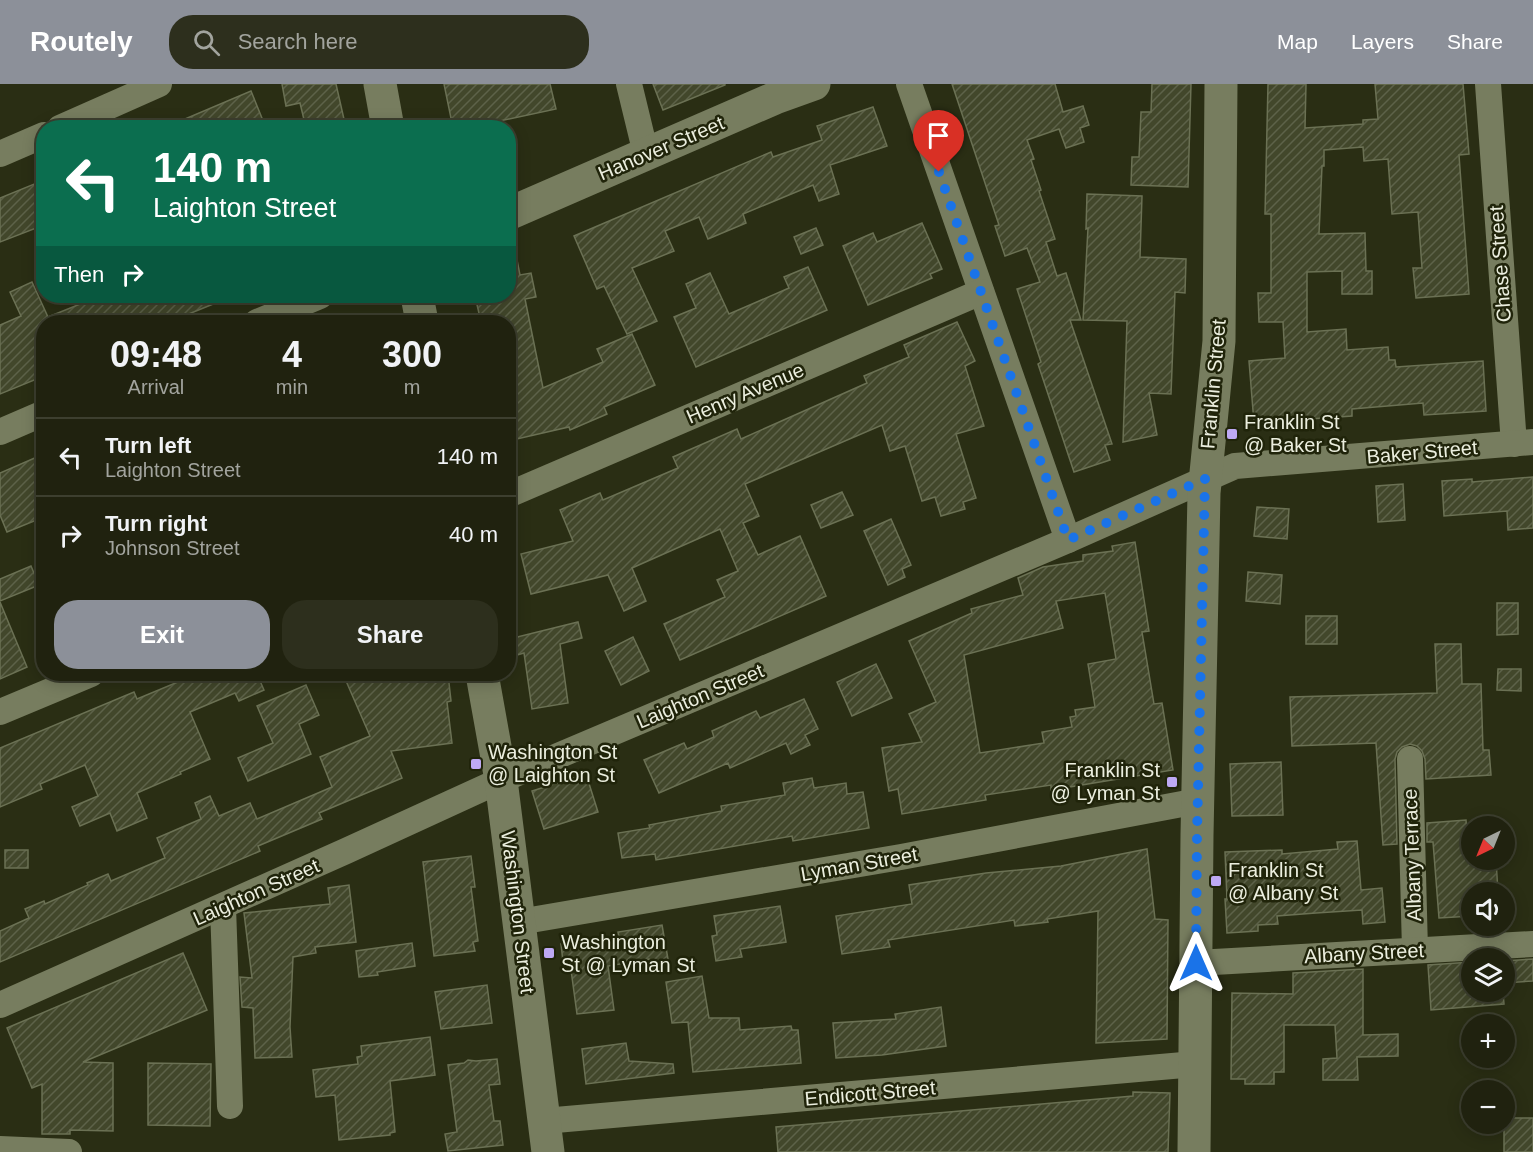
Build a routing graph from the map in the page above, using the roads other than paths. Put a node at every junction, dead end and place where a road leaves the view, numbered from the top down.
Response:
1 (159, 84) edge
2 (380, 84) edge
3 (629, 84) edge
4 (814, 84) edge
5 (909, 84) edge
6 (1221, 84) edge
7 (1488, 84) edge
8 (78, 120) edge
9 (387, 120) edge
10 (36, 138) edge
11 (0, 154) edge
12 (646, 154) junction
13 (516, 211) edge
14 (981, 292) junction
15 (303, 303) edge
16 (274, 315) edge
17 (36, 416) edge
18 (0, 432) edge
19 (1524, 443) edge
20 (1205, 479) junction
21 (516, 492) edge
22 (1068, 540) junction
23 (74, 681) edge
24 (483, 681) edge
25 (0, 712) edge
26 (1410, 759) dead end
27 (501, 780) junction
28 (1198, 801) junction
29 (223, 907) junction
30 (519, 922) junction
31 (1533, 944) edge
32 (1415, 950) junction
33 (1196, 963) junction
34 (0, 1005) edge
35 (1195, 1064) junction
36 (230, 1106) dead end
37 (546, 1136) edge
38 (0, 1149) edge
39 (69, 1152) edge
40 (1194, 1152) edge

1 - 8 street
2 - 9 main road
3 - 12 street
4 - 12 main road, Hanover Street
5 - 14 street
6 - 20 main road, Franklin Street
7 - 19 street, Chase Street
10 - 11 street
12 - 13 main road, Hanover Street
14 - 21 street, Henry Avenue
14 - 22 street
15 - 16 street
17 - 18 street
19 - 20 street, Baker Street
20 - 22 street, Laighton Street
20 - 28 main road, Franklin Street
22 - 27 street, Laighton Street
23 - 25 street
24 - 27 main road, Washington Street
26 - 32 street, Albany Terrace
27 - 29 street, Laighton Street
27 - 30 main road, Washington Street
28 - 30 street, Lyman Street
28 - 33 main road, Franklin Street
29 - 34 street, Laighton Street
29 - 36 street
30 - 37 main road, Washington Street
31 - 32 street, Albany Street
32 - 33 street, Albany Street
33 - 35 main road, Franklin Street
35 - 37 street, Endicott Street
35 - 40 main road, Franklin Street
38 - 39 street

